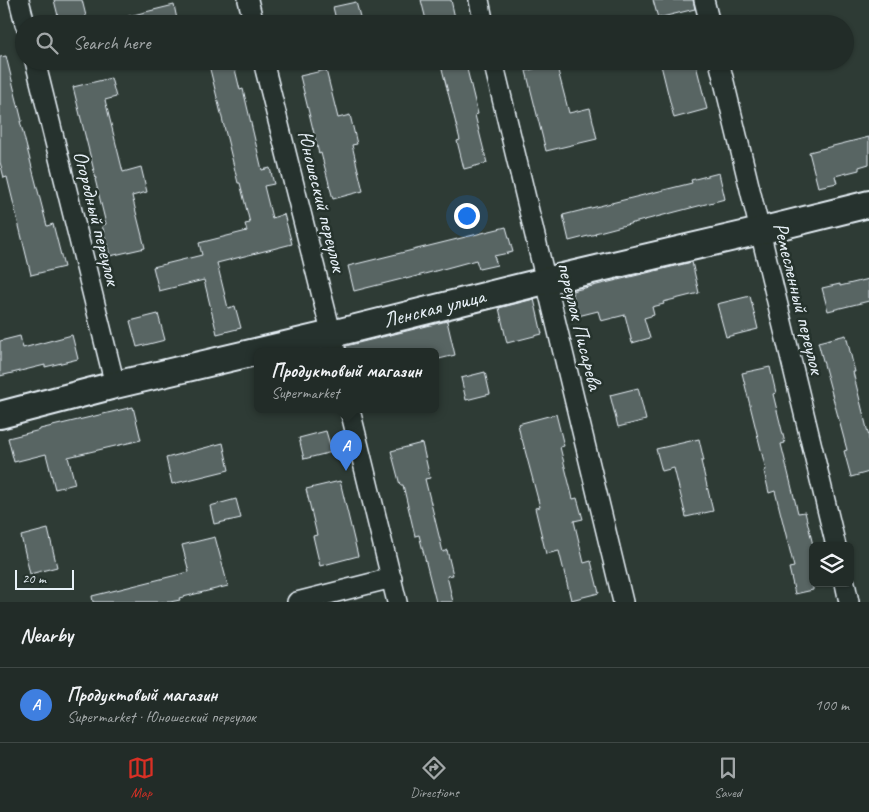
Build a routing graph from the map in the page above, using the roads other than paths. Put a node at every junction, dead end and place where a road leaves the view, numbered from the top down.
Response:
1 (19, 0) edge
2 (248, 0) edge
3 (479, 0) edge
4 (704, 0) edge
5 (23, 15) edge
6 (252, 15) edge
7 (482, 15) edge
8 (708, 15) edge
9 (36, 70) edge
10 (265, 70) edge
11 (495, 70) edge
12 (721, 70) edge
13 (869, 204) edge
14 (760, 231) junction
15 (545, 281) junction
16 (334, 343) edge
17 (308, 348) edge
18 (254, 358) edge
19 (115, 385) junction
20 (351, 413) edge
21 (0, 415) edge
22 (835, 542) edge
23 (392, 578) junction
24 (846, 587) edge
25 (297, 602) edge
26 (397, 602) edge
27 (623, 602) edge
28 (849, 602) edge

1 - 5 street
2 - 6 street
3 - 7 street
4 - 8 street
9 - 19 street, Огородный переулок
10 - 16 street, Юношеский переулок
11 - 15 street, переулок Писарева
12 - 14 street, Ремесленный переулок
13 - 14 street, Ленская улица
14 - 15 street, Ленская улица
14 - 22 street, Ремесленный переулок
15 - 16 street, Ленская улица
15 - 27 street, переулок Писарева
16 - 17 street, Ленская улица
18 - 19 street, Ленская улица
19 - 21 street, Ленская улица
20 - 23 street
23 - 25 street
23 - 26 street
24 - 28 street

